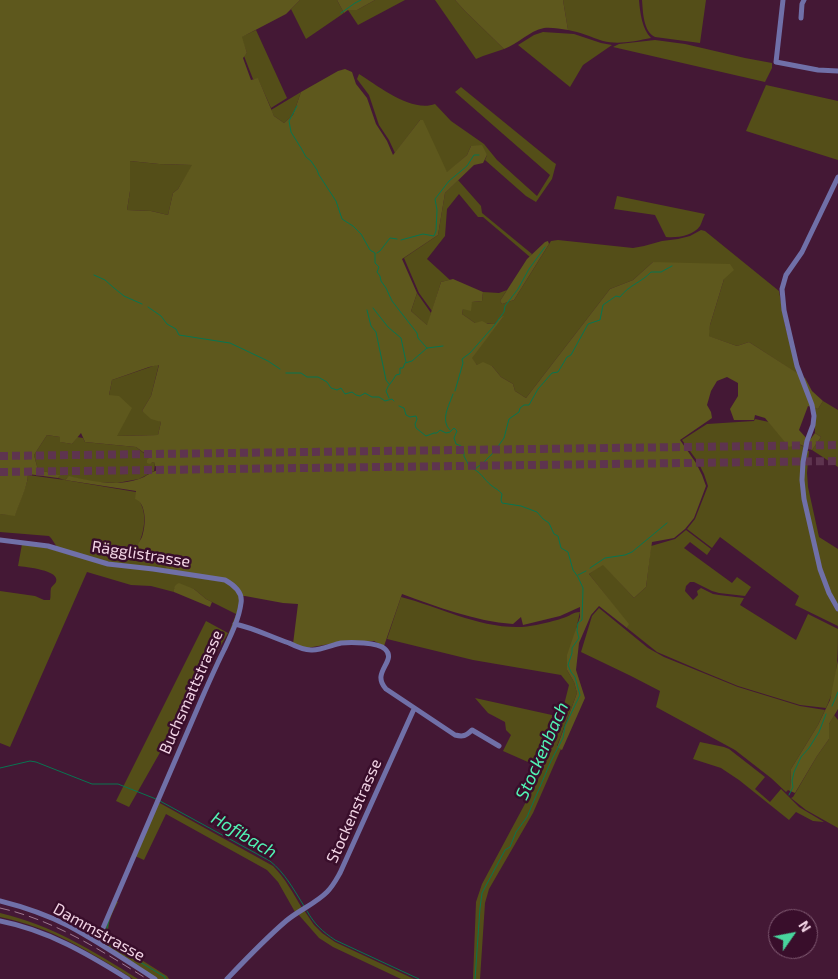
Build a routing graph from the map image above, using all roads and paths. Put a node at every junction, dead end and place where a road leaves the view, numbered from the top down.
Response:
1 (783, 0) edge
2 (804, 0) edge
3 (801, 18) dead end
4 (838, 71) edge
5 (838, 177) edge
6 (0, 540) edge
7 (241, 598) joint
8 (838, 609) edge
9 (235, 624) junction
10 (414, 709) junction
11 (499, 746) dead end
12 (0, 901) edge
13 (0, 921) edge
14 (97, 942) junction
15 (128, 979) edge
16 (155, 979) edge
17 (228, 979) edge

1 - 4 street
2 - 3 street
5 - 8 street
6 - 7 street, Rägglistrasse
7 - 9 street, Buchsmattstrasse
9 - 10 street
9 - 14 street, Buchsmattstrasse
10 - 11 street
10 - 17 street, Stockenstrasse
12 - 14 street, Dammstrasse
13 - 15 street
14 - 16 street, Dammstrasse

